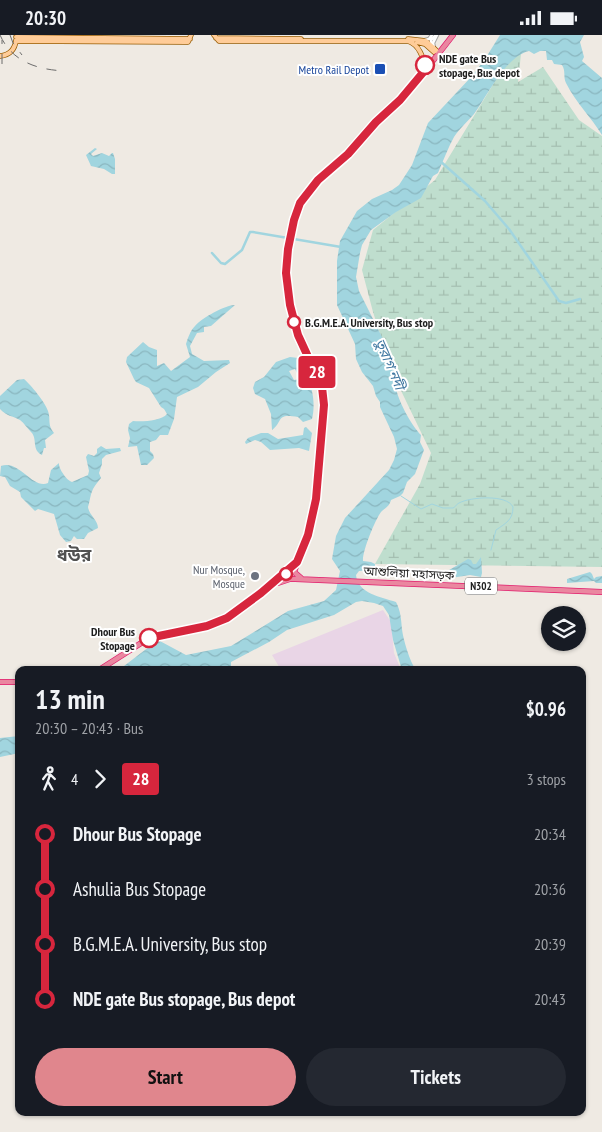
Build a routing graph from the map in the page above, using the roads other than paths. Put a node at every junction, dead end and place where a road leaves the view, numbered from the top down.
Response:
1 (432, 35) edge
2 (436, 35) edge
3 (453, 35) edge
4 (15, 38) edge
5 (216, 38) edge
6 (190, 39) edge
7 (411, 41) junction
8 (429, 44) junction
9 (438, 54) junction
10 (0, 56) edge
11 (426, 69) junction
12 (297, 562) junction
13 (304, 579) junction
14 (602, 592) edge
15 (261, 593) junction
16 (105, 666) edge
17 (15, 682) edge
18 (0, 683) edge

1 - 8 street
2 - 8 street
3 - 9 highway
4 - 6 main road
4 - 10 main road
5 - 7 main road
7 - 8 main road
7 - 8 main road
7 - 11 main road
8 - 9 main road
9 - 11 highway
11 - 12 highway
12 - 13 highway
12 - 15 highway
13 - 14 highway, আশুলিয়া মহাসড়ক / N302
13 - 15 highway, আশুলিয়া মহাসড়ক / N302
15 - 16 highway, N302
17 - 18 highway

